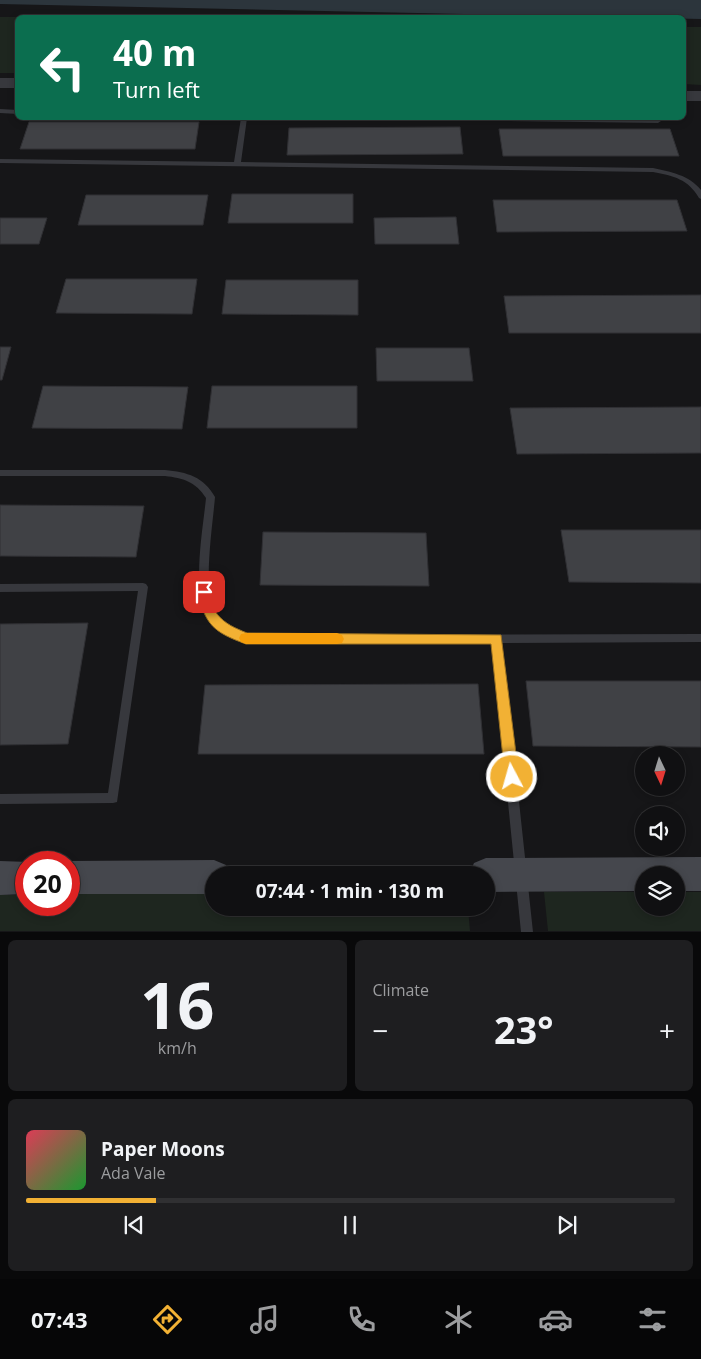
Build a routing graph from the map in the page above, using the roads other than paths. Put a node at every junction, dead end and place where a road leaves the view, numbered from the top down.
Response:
1 (0, 83) edge
2 (15, 83) edge
3 (686, 96) edge
4 (701, 96) edge
5 (0, 111) edge
6 (15, 112) edge
7 (244, 120) edge
8 (0, 161) edge
9 (237, 164) junction
10 (701, 197) edge
11 (0, 473) edge
12 (0, 588) edge
13 (701, 638) edge
14 (497, 639) junction
15 (0, 799) edge
16 (701, 874) edge
17 (522, 875) junction
18 (495, 876) edge
19 (205, 877) edge
20 (0, 878) edge
21 (15, 878) edge
22 (80, 878) edge
23 (527, 932) edge

1 - 2 street
3 - 4 street
5 - 6 lane
7 - 9 lane
8 - 9 lane
9 - 10 lane
11 - 14 lane
12 - 15 lane
13 - 14 lane
14 - 17 lane
16 - 17 main road
17 - 18 main road
17 - 23 lane
19 - 22 main road
20 - 21 main road

